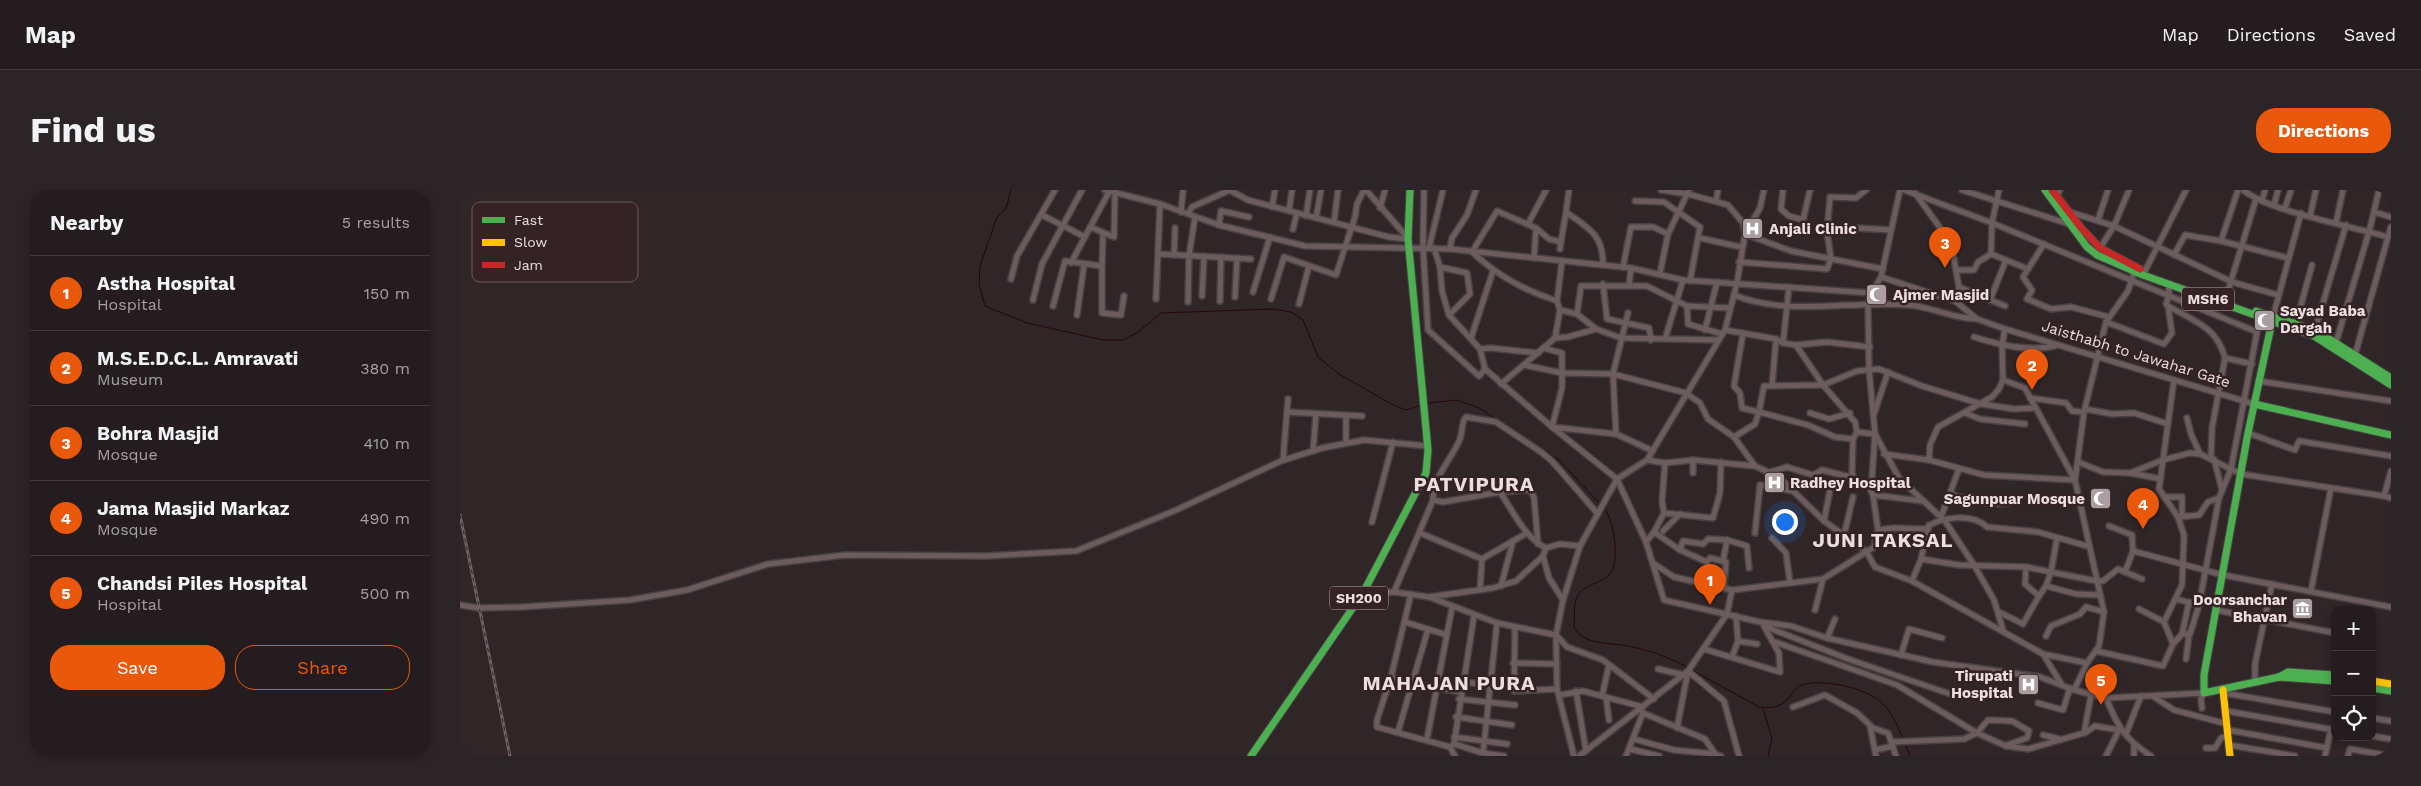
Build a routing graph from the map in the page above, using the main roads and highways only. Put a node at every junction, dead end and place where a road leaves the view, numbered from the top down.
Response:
1 (1410, 190) edge
2 (2045, 190) edge
3 (2052, 190) edge
4 (2058, 193) edge
5 (2135, 269) junction
6 (2144, 273) junction
7 (2225, 302) junction
8 (2272, 319) junction
9 (2335, 346) junction
10 (2391, 378) edge
11 (2391, 385) edge
12 (2254, 404) junction
13 (2391, 435) edge
14 (2331, 675) edge
15 (2279, 677) junction
16 (2331, 682) edge
17 (2376, 682) edge
18 (2391, 684) edge
19 (2376, 689) edge
20 (2223, 691) junction
21 (2391, 691) edge
22 (1251, 756) edge
23 (2230, 756) edge

1 - 22 main road, SH200
2 - 5 main road, MSH6
3 - 4 main road, MSH6
4 - 5 main road, MSH6
5 - 6 main road, MSH6
6 - 7 main road, MSH6
6 - 7 main road, MSH6
7 - 8 main road, MSH6
7 - 8 main road, MSH6
8 - 9 main road, MSH6
8 - 9 main road, MSH6
8 - 12 main road
9 - 10 main road, MSH6
9 - 11 main road, MSH6
12 - 13 main road, Jaisthabh to Jawahar Gate
12 - 20 main road
14 - 15 main road
15 - 16 main road
15 - 20 main road
17 - 18 main road
19 - 21 main road
20 - 23 main road

